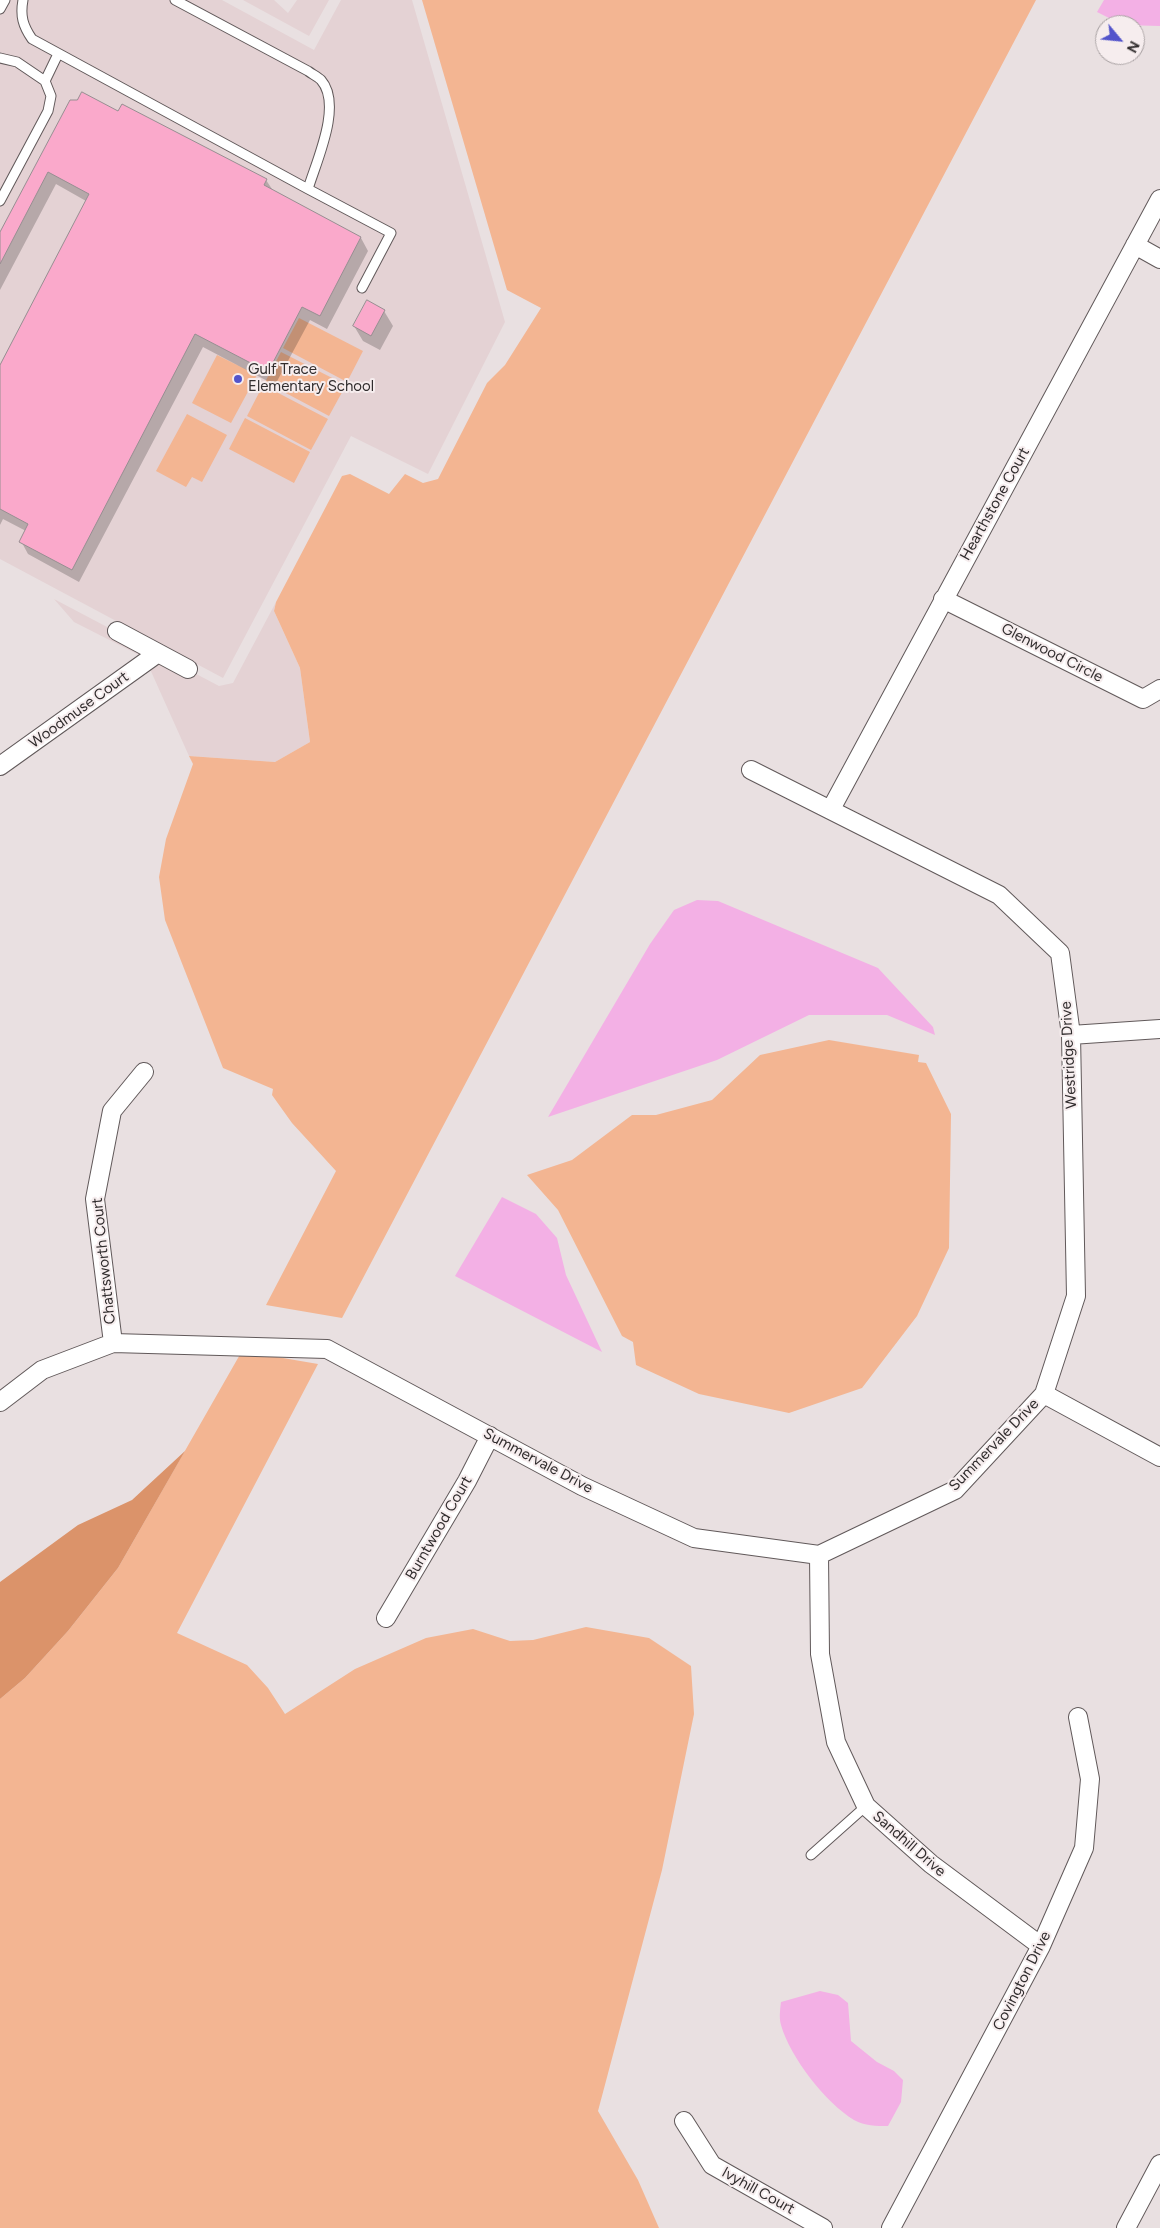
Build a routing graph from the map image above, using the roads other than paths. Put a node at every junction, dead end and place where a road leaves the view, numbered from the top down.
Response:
1 (5, 0) edge
2 (23, 0) edge
3 (175, 0) edge
4 (0, 9) edge
5 (58, 54) junction
6 (0, 58) edge
7 (44, 81) junction
8 (308, 189) junction
9 (1160, 199) edge
10 (0, 201) edge
11 (1135, 245) junction
12 (1160, 259) edge
13 (362, 288) dead end
14 (943, 599) junction
15 (117, 631) dead end
16 (158, 653) junction
17 (188, 669) dead end
18 (1160, 690) edge
19 (0, 766) edge
20 (751, 770) dead end
21 (831, 809) junction
22 (1160, 1029) edge
23 (1071, 1035) junction
24 (144, 1072) dead end
25 (113, 1342) junction
26 (1044, 1394) junction
27 (0, 1402) edge
28 (490, 1436) junction
29 (1160, 1456) edge
30 (819, 1555) junction
31 (386, 1618) dead end
32 (1078, 1717) dead end
33 (866, 1806) junction
34 (811, 1855) dead end
35 (1041, 1946) junction
36 (684, 2121) dead end
37 (1160, 2164) edge
38 (823, 2228) edge
39 (891, 2228) edge
40 (1126, 2228) edge

1 - 4 lane
2 - 5 lane
3 - 8 lane
5 - 7 lane
5 - 8 lane
6 - 7 lane
7 - 10 lane
8 - 13 lane
9 - 11 street, Hearthstone Court
11 - 12 street
11 - 14 street, Hearthstone Court
14 - 18 street, Glenwood Circle
14 - 21 street, Hearthstone Court
15 - 16 street
16 - 17 street
16 - 19 street, Woodmuse Court
20 - 21 street, Westridge Drive
21 - 23 street, Westridge Drive
22 - 23 street
23 - 26 street, Westridge Drive
24 - 25 street, Chattsworth Court
25 - 27 street, Summervale Drive
25 - 28 street, Summervale Drive
26 - 29 street
26 - 30 street, Summervale Drive
28 - 30 street, Summervale Drive
28 - 31 street, Burntwood Court
30 - 33 street, Sandhill Drive
32 - 35 street, Covington Drive
33 - 34 lane
33 - 35 street, Sandhill Drive
35 - 39 street, Covington Drive
36 - 38 street, Ivyhill Court
37 - 40 street

